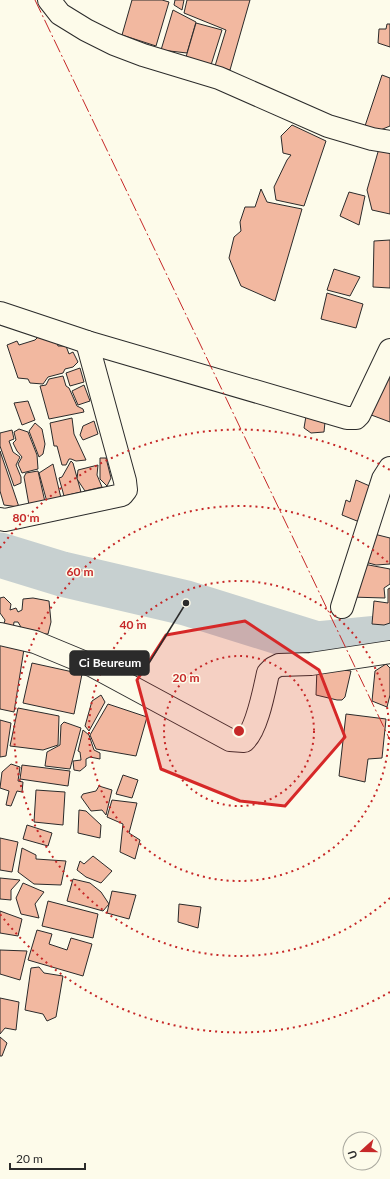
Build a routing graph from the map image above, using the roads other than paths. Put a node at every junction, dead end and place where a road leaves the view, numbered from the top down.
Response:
1 (49, 0) edge
2 (390, 142) edge
3 (0, 313) edge
4 (87, 342) junction
5 (389, 355) edge
6 (390, 468) edge
7 (2, 514) edge
8 (342, 607) dead end
9 (0, 634) edge
10 (390, 652) edge

1 - 2 street
3 - 4 street
4 - 5 street
4 - 7 street
6 - 8 street
9 - 10 street

